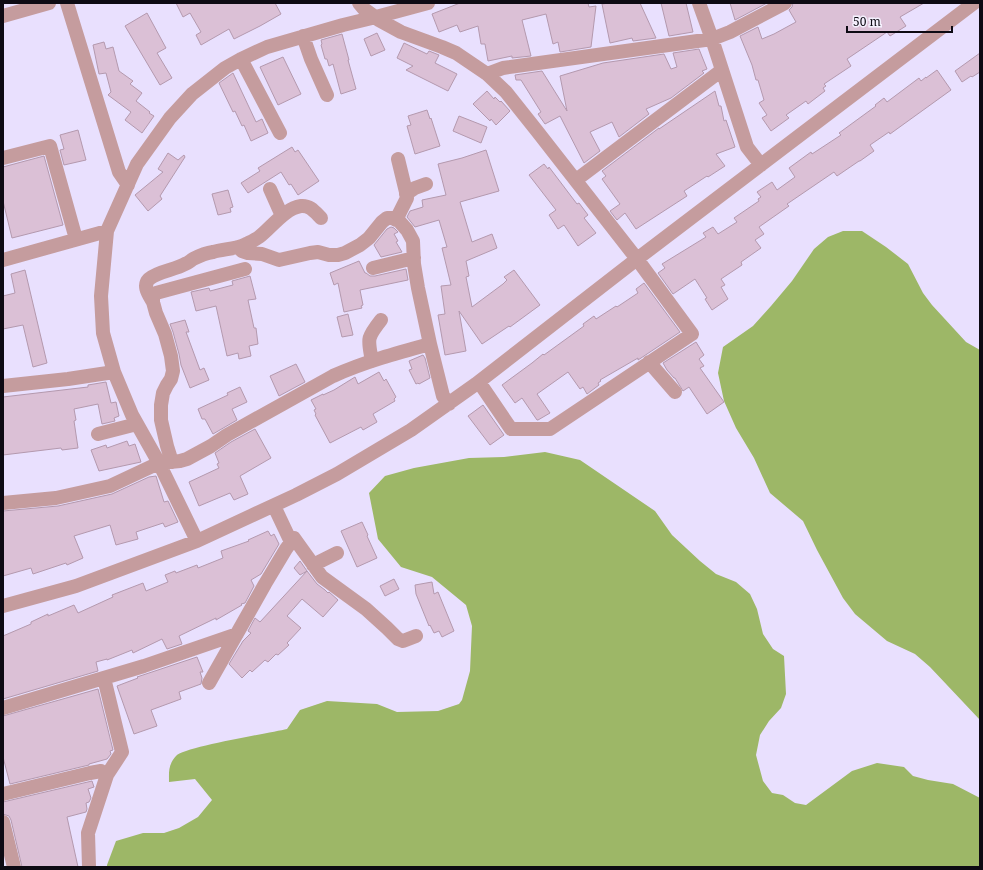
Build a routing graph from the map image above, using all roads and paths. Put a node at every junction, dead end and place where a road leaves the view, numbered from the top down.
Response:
1 (49, 3) edge
2 (67, 3) edge
3 (359, 3) edge
4 (428, 3) edge
5 (699, 3) edge
6 (785, 3) edge
7 (972, 4) edge
8 (3, 16) edge
9 (376, 17) junction
10 (303, 36) junction
11 (712, 39) junction
12 (241, 59) junction
13 (722, 70) junction
14 (487, 74) junction
15 (327, 95) dead end
16 (280, 133) dead end
17 (3, 158) edge
18 (398, 159) dead end
19 (760, 164) junction
20 (576, 180) junction
21 (426, 184) dead end
22 (128, 185) junction
23 (270, 190) dead end
24 (406, 194) junction
25 (282, 216) junction
26 (321, 218) dead end
27 (396, 220) junction
28 (107, 231) junction
29 (76, 240) junction
30 (238, 247) junction
31 (414, 258) junction
32 (637, 259) junction
33 (3, 260) edge
34 (373, 268) dead end
35 (245, 269) dead end
36 (152, 302) junction
37 (380, 320) dead end
38 (430, 344) junction
39 (372, 361) junction
40 (649, 362) junction
41 (114, 372) junction
42 (479, 382) junction
43 (3, 386) edge
44 (675, 392) dead end
45 (449, 404) junction
46 (137, 424) junction
47 (98, 434) dead end
48 (166, 462) junction
49 (3, 503) edge
50 (274, 506) junction
51 (197, 540) junction
52 (291, 542) junction
53 (337, 552) dead end
54 (314, 565) junction
55 (3, 606) edge
56 (237, 634) junction
57 (416, 636) dead end
58 (104, 678) junction
59 (209, 684) dead end
60 (3, 708) edge
61 (107, 775) junction
62 (3, 794) edge
63 (3, 822) edge
64 (14, 867) edge
65 (89, 867) edge

1 - 8 street
2 - 22 street
3 - 9 street
4 - 9 street
5 - 11 street
6 - 11 street
7 - 19 street
9 - 10 street
9 - 14 street
10 - 12 street
10 - 15 street
11 - 13 street
11 - 14 street
12 - 16 street
12 - 22 street
13 - 19 street
13 - 20 street
14 - 20 street
17 - 29 street
18 - 24 street
19 - 32 street
20 - 32 street
21 - 24 street
22 - 28 street
23 - 25 street
24 - 27 street
25 - 26 street
25 - 30 street
27 - 30 street
27 - 31 street
28 - 29 street
28 - 41 street
29 - 33 street
30 - 36 street
31 - 34 street
31 - 38 street
32 - 40 street
32 - 42 street
35 - 36 street
36 - 48 street
37 - 39 street
38 - 39 street
38 - 45 street
39 - 48 street
40 - 42 street
40 - 44 street
41 - 43 street
41 - 46 street
42 - 45 street
45 - 50 street
46 - 47 street
46 - 48 street
48 - 49 street
48 - 51 street
50 - 51 street
50 - 52 street
51 - 55 street
52 - 54 street
52 - 56 street
53 - 54 street
54 - 57 street
56 - 58 street
56 - 59 street
58 - 60 street
58 - 61 street
61 - 62 street
61 - 65 street
63 - 64 street

